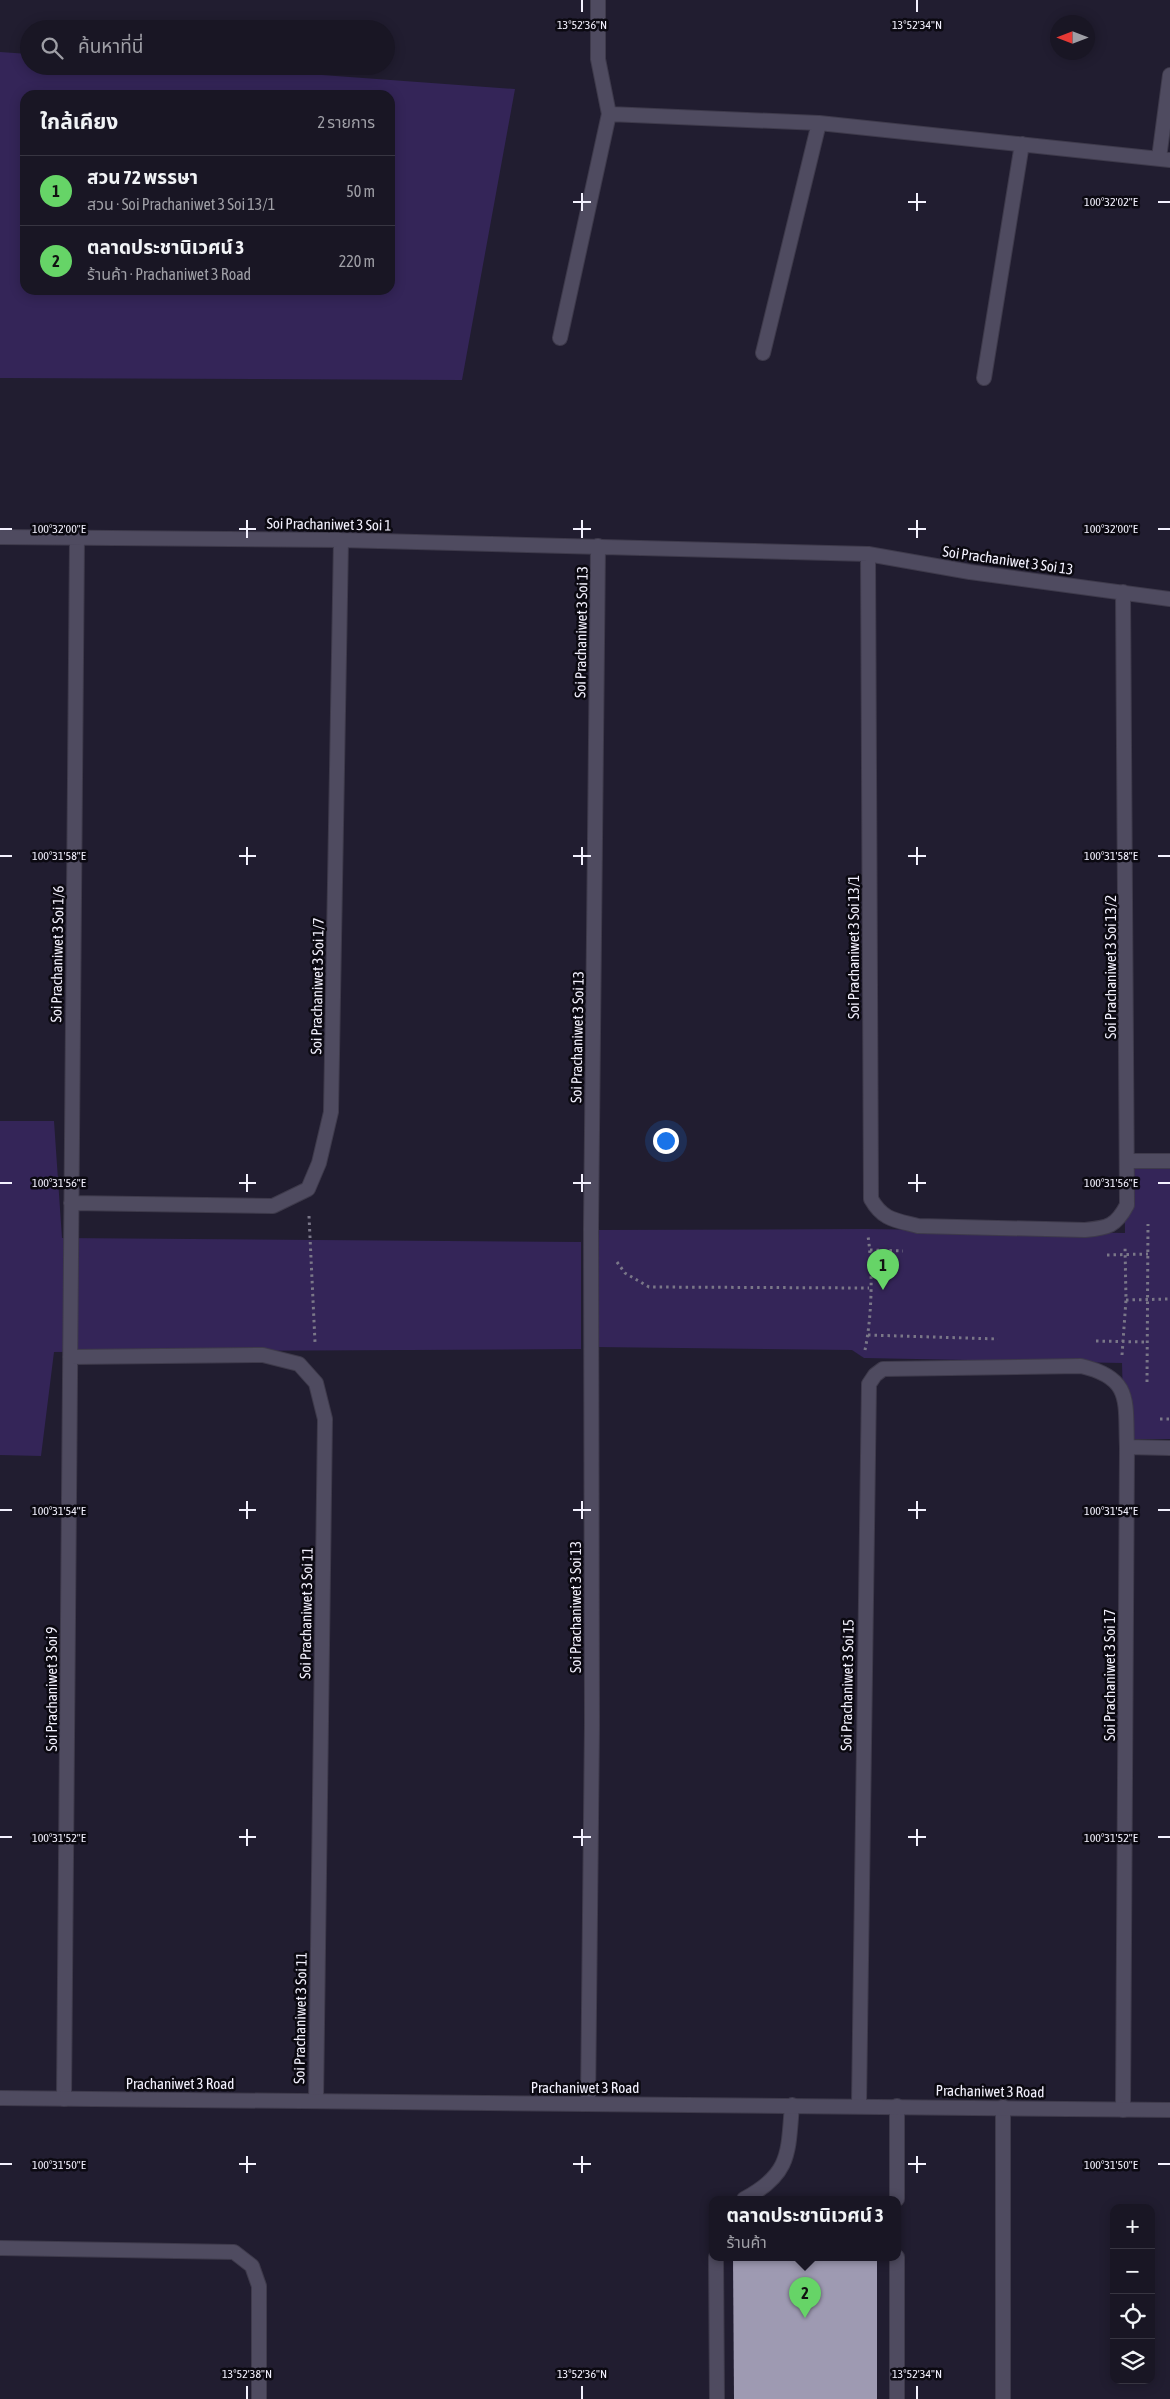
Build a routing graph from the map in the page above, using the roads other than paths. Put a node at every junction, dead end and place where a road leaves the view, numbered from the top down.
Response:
1 (598, 0) edge
2 (1170, 75) edge
3 (609, 114) junction
4 (819, 123) junction
5 (1022, 144) junction
6 (1164, 159) edge
7 (560, 338) dead end
8 (763, 353) dead end
9 (984, 378) dead end
10 (0, 537) edge
11 (78, 538) junction
12 (341, 540) junction
13 (598, 546) junction
14 (868, 554) junction
15 (1123, 592) junction
16 (1170, 599) edge
17 (1170, 1161) edge
18 (1128, 1162) junction
19 (72, 1203) junction
20 (1001, 1228) joint
21 (72, 1280) joint
22 (70, 1357) junction
23 (982, 1368) joint
24 (1127, 1447) junction
25 (1170, 1448) edge
26 (0, 2098) edge
27 (64, 2099) junction
28 (316, 2100) junction
29 (588, 2104) junction
30 (792, 2105) junction
31 (858, 2105) junction
32 (896, 2106) junction
33 (1003, 2107) junction
34 (1123, 2110) junction
35 (1170, 2110) edge
36 (750, 2196) edge
37 (897, 2196) edge
38 (0, 2248) edge
39 (716, 2261) edge
40 (897, 2261) edge
41 (259, 2399) edge
42 (717, 2399) edge
43 (897, 2399) edge
44 (1003, 2399) edge

1 - 3 street
2 - 6 street
3 - 4 street
3 - 7 street
4 - 5 street
4 - 8 street
5 - 6 street
5 - 9 street
10 - 11 street, Soi Prachaniwet 3 Soi 1
11 - 12 street, Soi Prachaniwet 3 Soi 1
11 - 19 street, Soi Prachaniwet 3 Soi 1/6
12 - 13 street, Soi Prachaniwet 3 Soi 1
12 - 19 street, Soi Prachaniwet 3 Soi 1/7
13 - 14 street, Soi Prachaniwet 3 Soi 13
13 - 29 street, Soi Prachaniwet 3 Soi 13
14 - 15 street, Soi Prachaniwet 3 Soi 13
14 - 20 street, Soi Prachaniwet 3 Soi 13/1
15 - 16 street, Soi Prachaniwet 3 Soi 13
15 - 18 street, Soi Prachaniwet 3 Soi 13/2
17 - 18 street
18 - 20 street, Soi Prachaniwet 3 Soi 13/2
19 - 21 street, Soi Prachaniwet 3 Soi 1/6
21 - 22 street, Soi Prachaniwet 3 Soi 9
22 - 27 street, Soi Prachaniwet 3 Soi 9
22 - 28 street, Soi Prachaniwet 3 Soi 11
23 - 24 street, Soi Prachaniwet 3 Soi 17
23 - 31 street, Soi Prachaniwet 3 Soi 15
24 - 25 street
24 - 34 street, Soi Prachaniwet 3 Soi 17
26 - 27 street, Prachaniwet 3 Road
27 - 28 street, Prachaniwet 3 Road
28 - 29 street, Prachaniwet 3 Road
29 - 30 street, Prachaniwet 3 Road
30 - 31 street, Prachaniwet 3 Road
30 - 36 street
31 - 32 street, Prachaniwet 3 Road
32 - 33 street, Prachaniwet 3 Road
32 - 37 street
33 - 34 street, Prachaniwet 3 Road
33 - 44 street
34 - 35 street, Prachaniwet 3 Road
38 - 41 street
39 - 42 street
40 - 43 street

